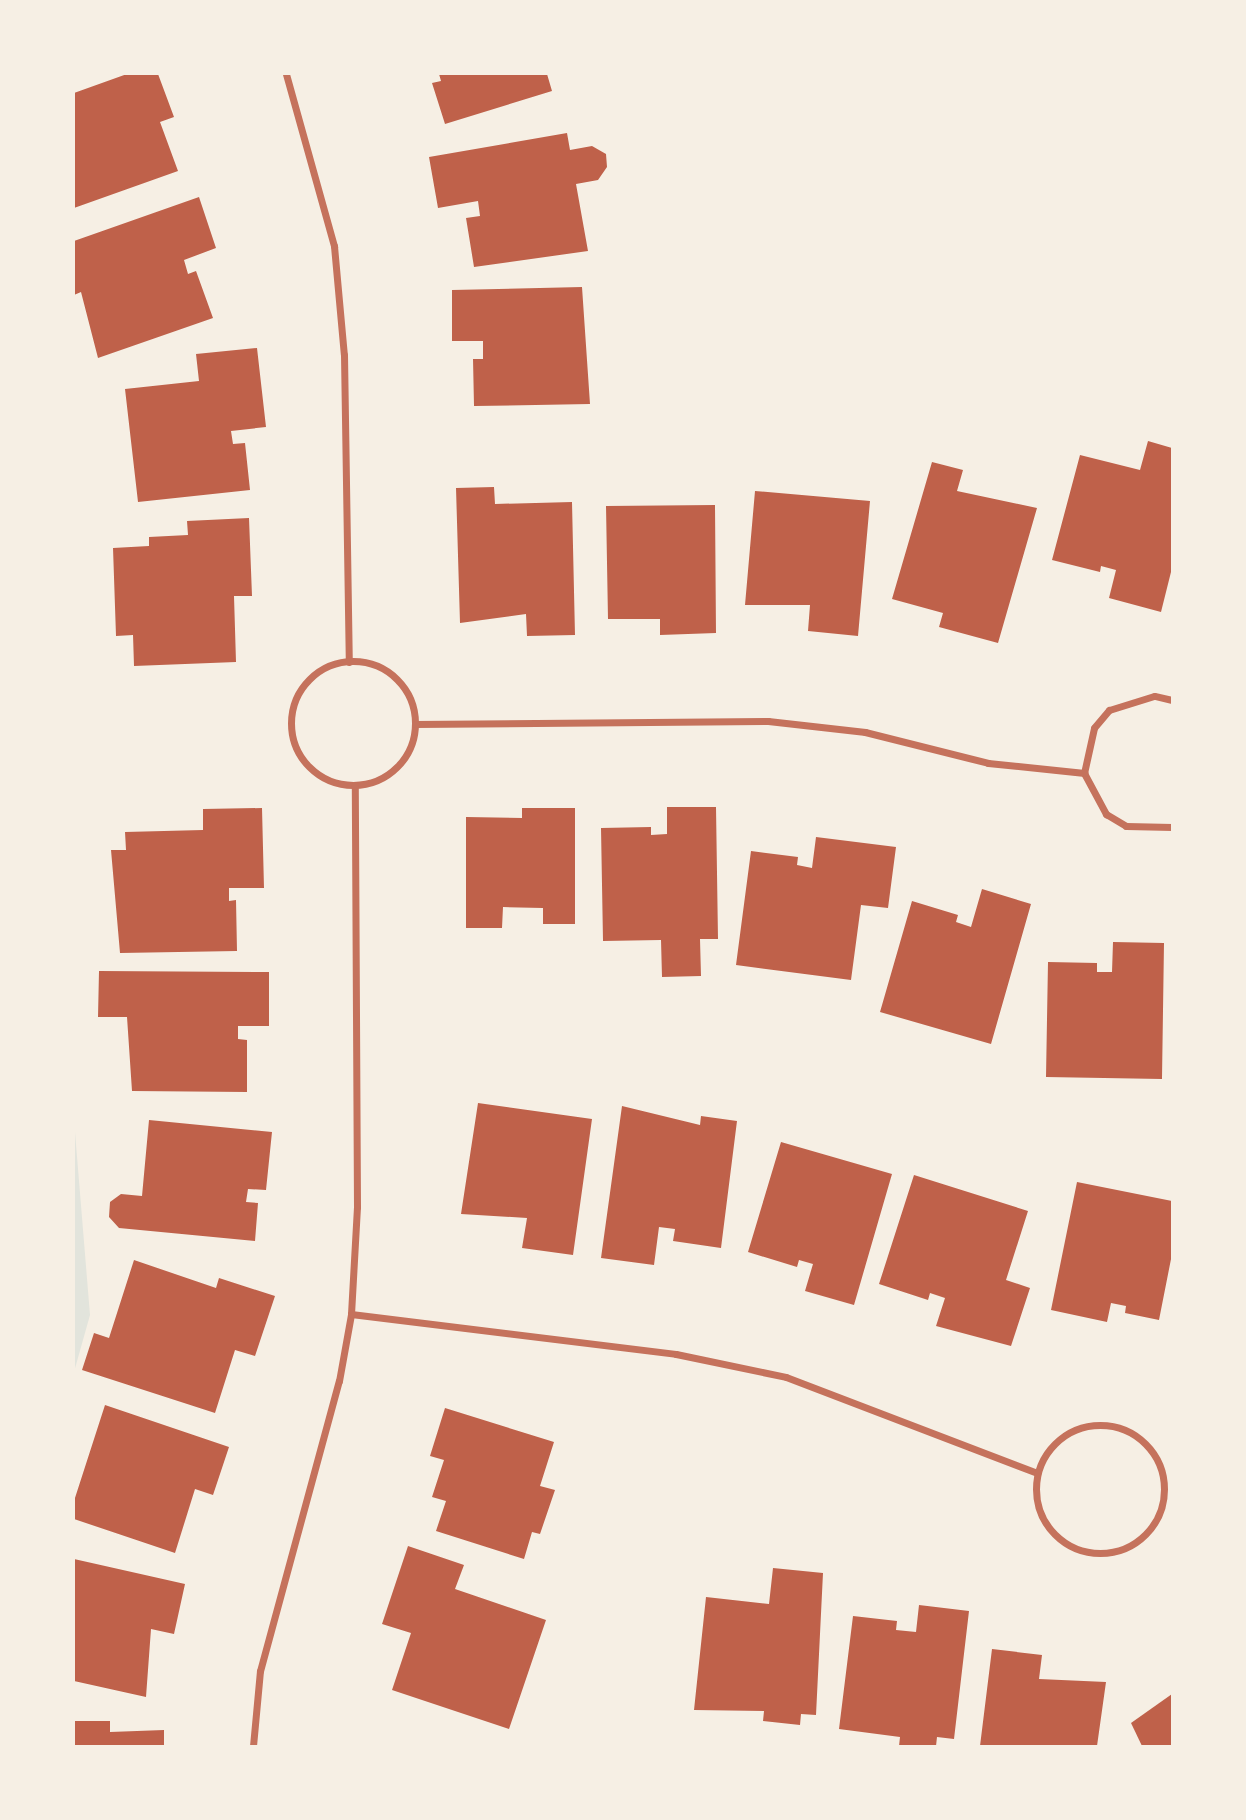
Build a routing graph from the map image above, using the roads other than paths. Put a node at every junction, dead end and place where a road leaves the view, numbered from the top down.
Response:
1 (286, 74) edge
2 (349, 662) junction
3 (1172, 700) edge
4 (415, 724) junction
5 (1084, 773) junction
6 (355, 785) junction
7 (1172, 827) edge
8 (351, 1314) junction
9 (1037, 1473) junction
10 (253, 1746) edge

1 - 2 street
2 - 4 street
2 - 6 street
3 - 5 street
4 - 5 street
4 - 6 street
5 - 7 street
6 - 8 street
8 - 9 street
8 - 10 street
9 - 9 street

